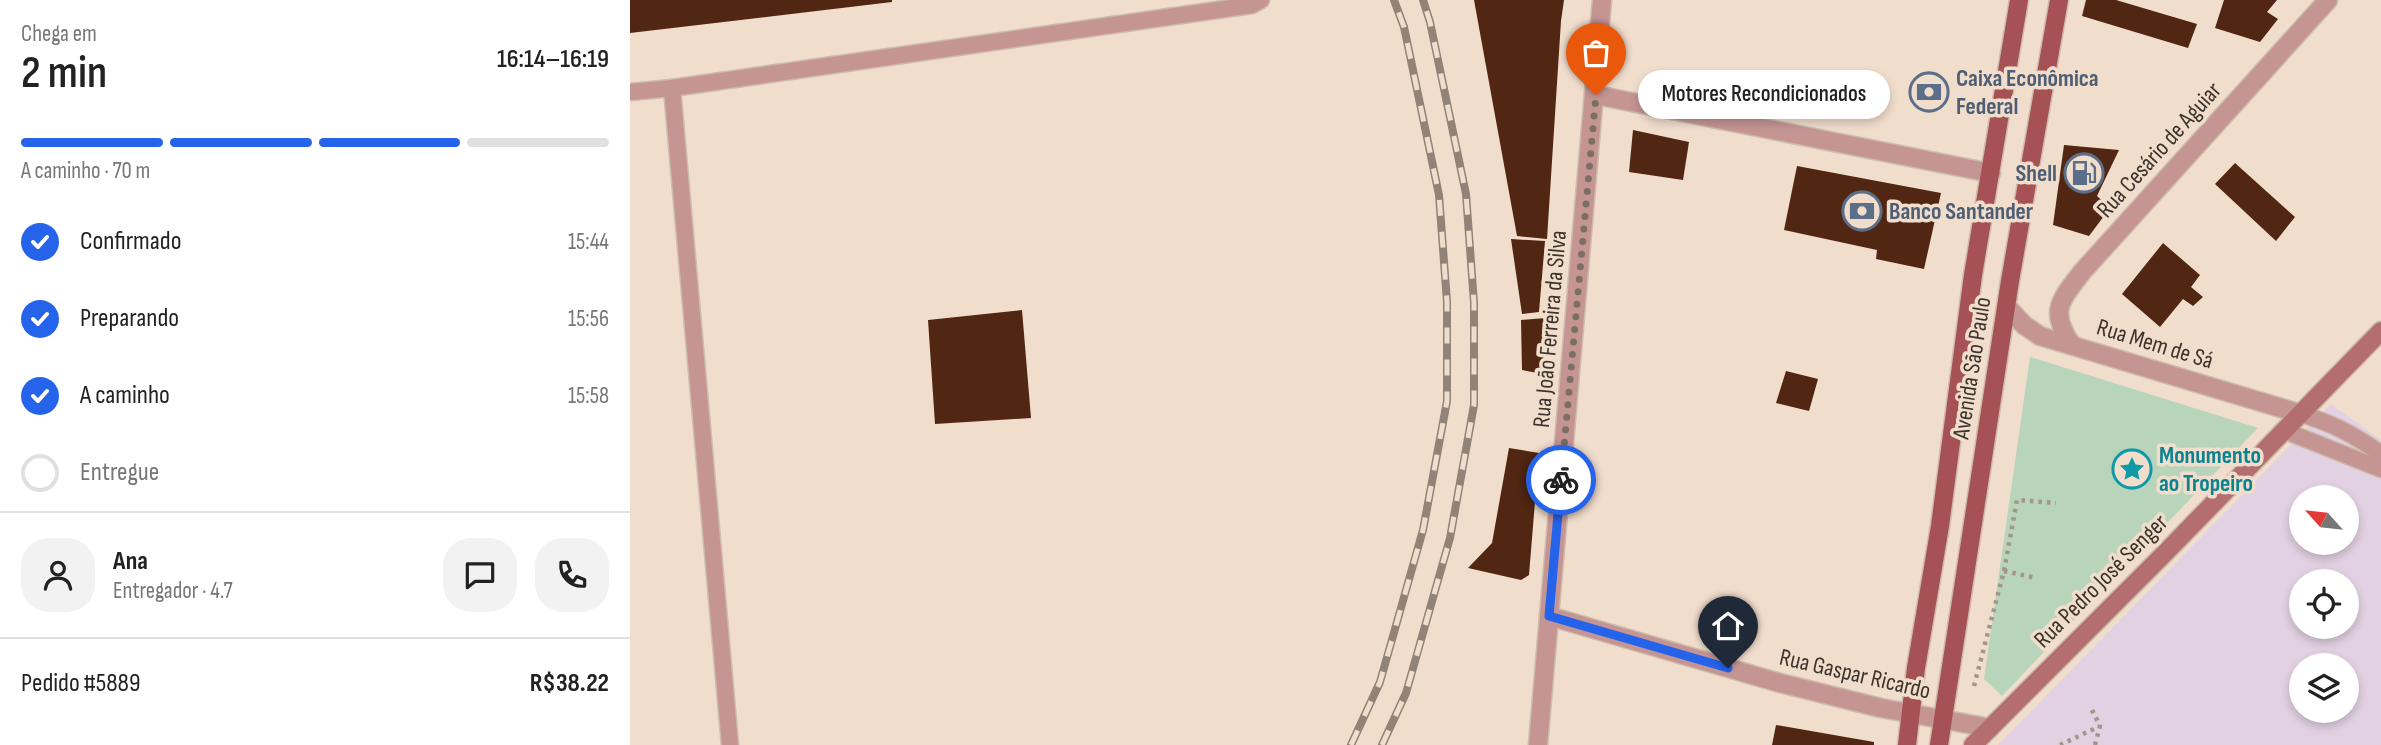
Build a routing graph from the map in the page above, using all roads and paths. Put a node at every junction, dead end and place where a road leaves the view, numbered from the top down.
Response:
1 (1261, 0) edge
2 (1602, 0) edge
3 (2018, 0) edge
4 (2059, 0) edge
5 (2328, 0) edge
6 (673, 88) junction
7 (630, 92) edge
8 (1596, 95) junction
9 (1991, 173) junction
10 (2007, 307) junction
11 (2381, 331) edge
12 (2071, 344) junction
13 (2298, 414) junction
14 (2283, 430) junction
15 (2381, 454) edge
16 (2381, 469) edge
17 (2056, 503) dead end
18 (2004, 571) junction
19 (2036, 578) dead end
20 (1549, 616) junction
21 (1973, 688) dead end
22 (2092, 710) dead end
23 (1910, 714) junction
24 (1943, 720) junction
25 (2100, 726) junction
26 (1990, 728) junction
27 (730, 745) edge
28 (1538, 745) edge
29 (1907, 745) edge
30 (1939, 745) edge
31 (1973, 745) edge
32 (2060, 745) edge
33 (2095, 745) edge

1 - 6 lane
2 - 8 street, Rua João Ferreira da Silva
3 - 9 main road, Avenida São Paulo
4 - 10 main road, Avenida São Paulo
5 - 12 street, Rua Cesário de Aguiar
6 - 7 lane
6 - 27 lane
8 - 9 street
8 - 20 street, Rua João Ferreira da Silva
9 - 23 main road, Avenida São Paulo
10 - 12 street, Rua Mem de Sá
10 - 24 main road, Avenida São Paulo
11 - 13 main road, Rua Pedro José Senger
12 - 13 street, Rua Mem de Sá
13 - 14 main road, Rua Pedro José Senger
13 - 15 lane
14 - 16 lane
14 - 26 main road, Rua Pedro José Senger
17 - 18 path
18 - 19 path
18 - 21 path
20 - 23 street, Rua Gaspar Ricardo
20 - 28 street, Rua João Ferreira da Silva
22 - 25 path
23 - 24 street, Rua Gaspar Ricardo
23 - 29 main road, Avenida São Paulo
24 - 26 street, Rua Gaspar Ricardo
24 - 30 main road, Avenida São Paulo
25 - 32 path
25 - 33 path
26 - 31 main road, Rua Pedro José Senger

